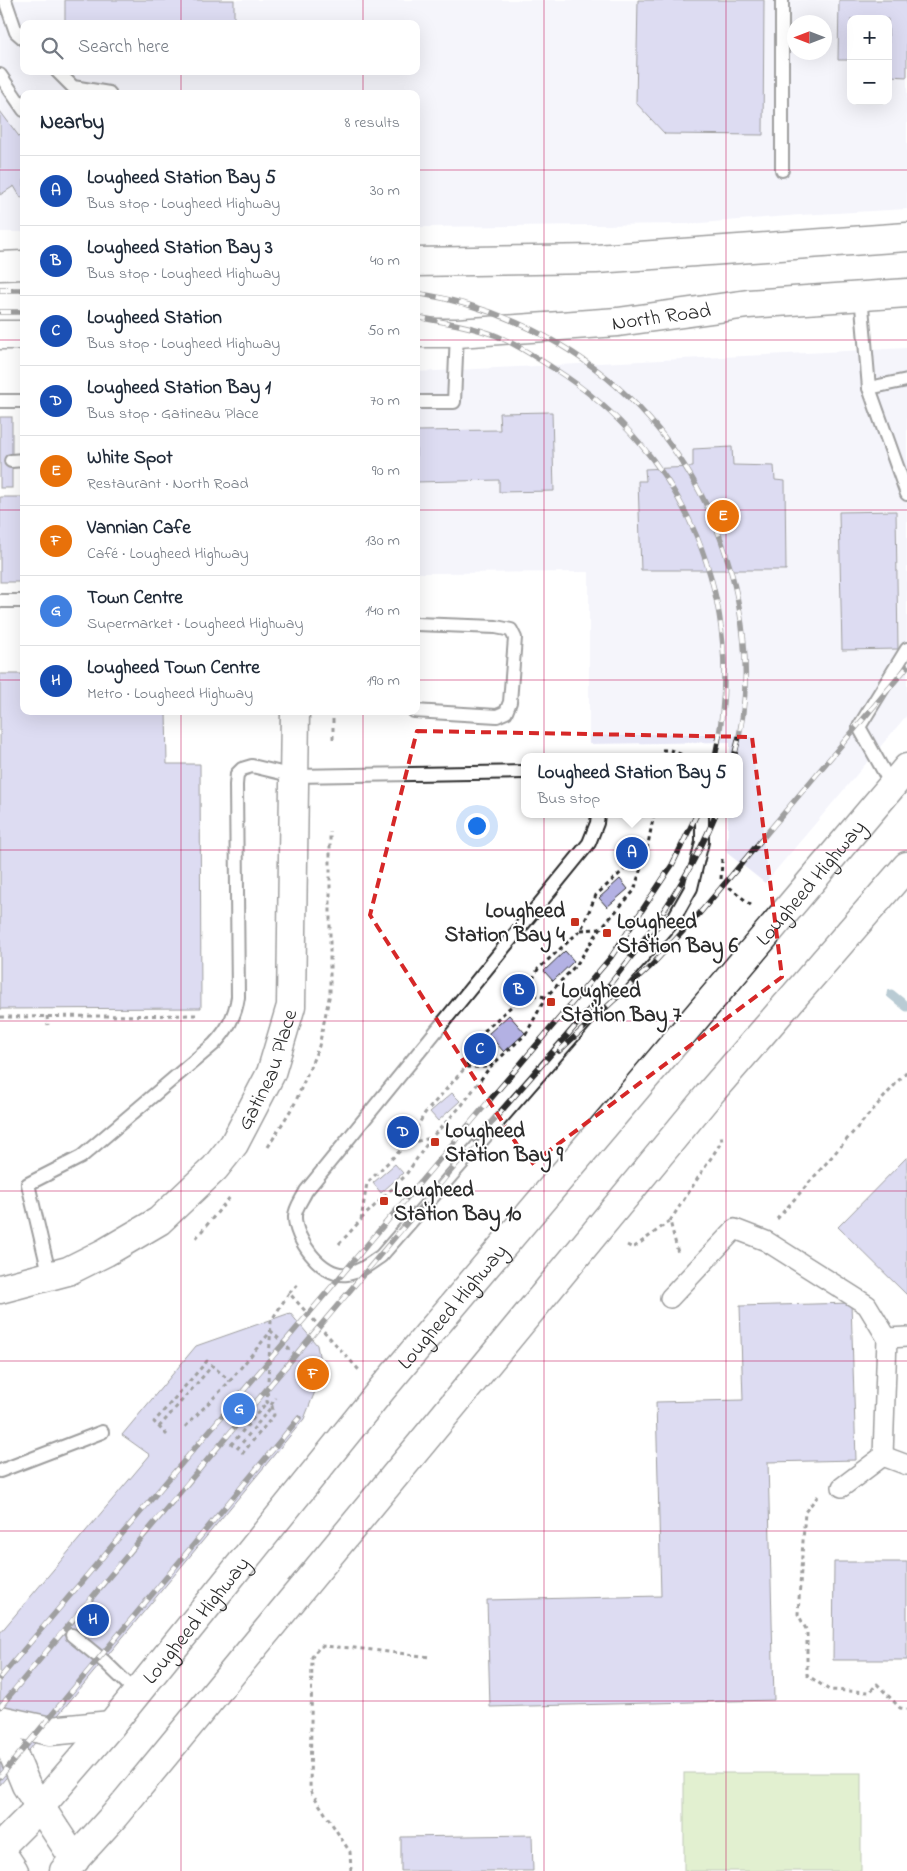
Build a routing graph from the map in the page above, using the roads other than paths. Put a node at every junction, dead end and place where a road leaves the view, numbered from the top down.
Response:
1 (5, 0) edge
2 (782, 0) edge
3 (20, 36) edge
4 (0, 75) edge
5 (61, 75) edge
6 (91, 90) edge
7 (20, 104) edge
8 (782, 170) dead end
9 (907, 237) edge
10 (420, 262) edge
11 (20, 265) edge
12 (0, 266) edge
13 (907, 294) edge
14 (861, 295) junction
15 (420, 333) edge
16 (457, 333) junction
17 (0, 335) edge
18 (20, 335) edge
19 (907, 380) edge
20 (869, 388) junction
21 (0, 401) edge
22 (20, 401) edge
23 (420, 402) edge
24 (907, 494) edge
25 (20, 601) edge
26 (0, 602) edge
27 (420, 624) edge
28 (907, 650) edge
29 (420, 711) edge
30 (295, 715) edge
31 (521, 772) edge
32 (294, 776) junction
33 (899, 777) edge
34 (598, 818) edge
35 (702, 818) edge
36 (907, 866) edge
37 (50, 1276) junction
38 (0, 1289) edge
39 (670, 1298) dead end
40 (907, 1337) edge
41 (887, 1338) junction
42 (102, 1432) dead end
43 (883, 1456) junction
44 (907, 1464) edge
45 (0, 1471) edge
46 (842, 1487) road end
47 (72, 1635) dead end
48 (136, 1692) junction
49 (0, 1721) edge
50 (111, 1725) junction
51 (40, 1807) junction
52 (0, 1849) edge
53 (74, 1867) edge
54 (14, 1871) edge

1 - 3 lane
2 - 8 lane
4 - 7 lane
5 - 6 lane
9 - 10 main road
11 - 12 main road
13 - 14 main road, North Road
14 - 16 main road, North Road
14 - 20 lane
15 - 16 main road, North Road
16 - 23 lane
17 - 18 main road
19 - 20 lane
20 - 24 lane
21 - 22 lane
25 - 26 lane
27 - 29 lane
28 - 33 lane
30 - 32 main road, Gatineau Place
31 - 32 lane
32 - 37 main road, Gatineau Place
32 - 37 lane
33 - 48 main road, Lougheed Highway
34 - 35 lane
36 - 53 main road
37 - 38 main road, Gatineau Place
39 - 41 street
40 - 41 street
41 - 43 street
42 - 45 lane
43 - 44 street
43 - 46 street
47 - 48 lane
48 - 50 main road, Lougheed Highway
49 - 50 main road
49 - 51 main road
50 - 51 main road, Lougheed Highway
51 - 52 main road, Lougheed Highway
51 - 53 main road
52 - 54 main road

